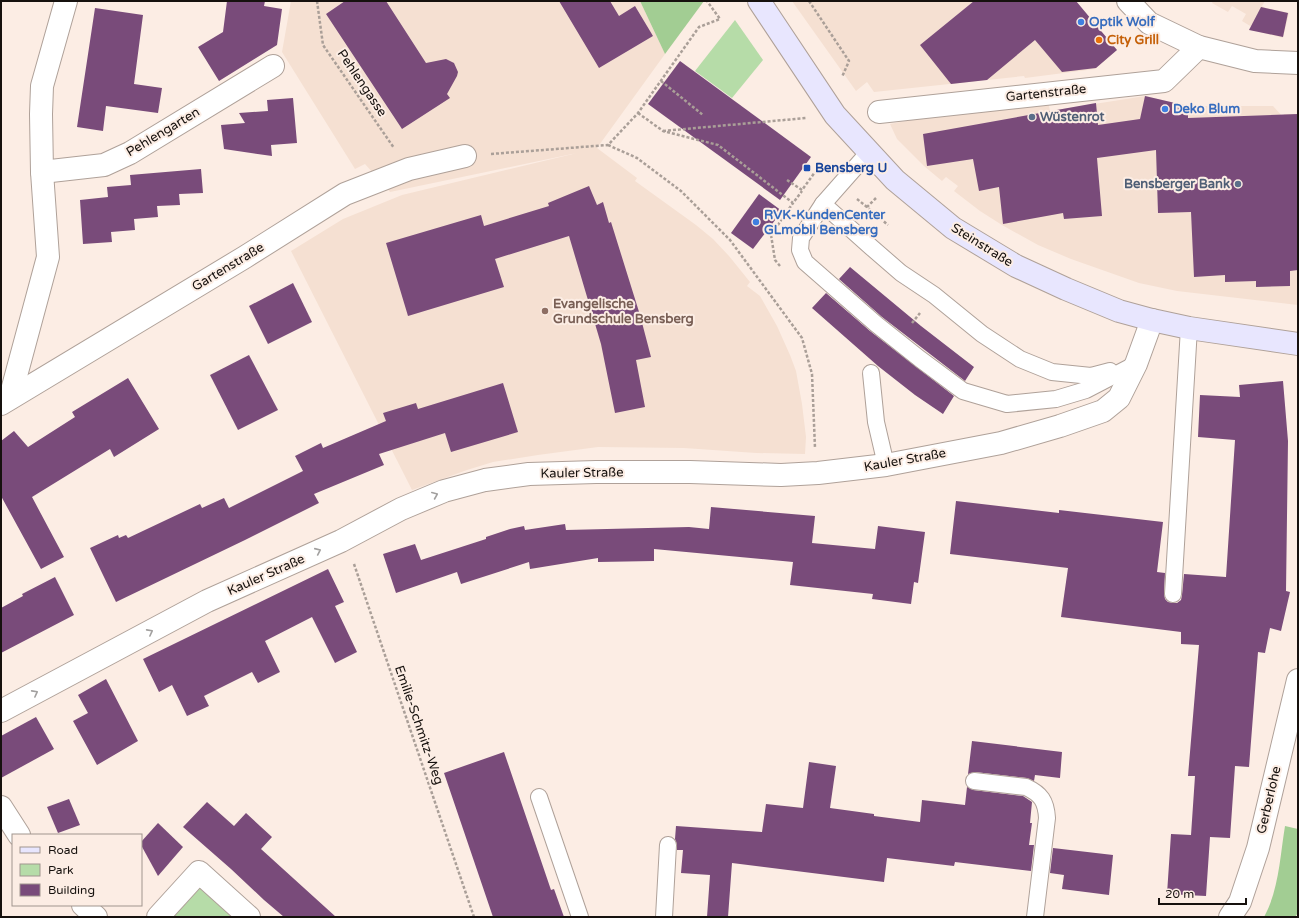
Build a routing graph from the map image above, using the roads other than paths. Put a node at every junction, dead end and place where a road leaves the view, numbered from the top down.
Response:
1 (66, 1) edge
2 (759, 1) edge
3 (1128, 1) edge
4 (1199, 47) junction
5 (1298, 63) edge
6 (274, 66) dead end
7 (879, 112) dead end
8 (868, 152) junction
9 (466, 156) road end
10 (42, 172) junction
11 (823, 204) junction
12 (1152, 320) junction
13 (1190, 328) junction
14 (1298, 344) edge
15 (1136, 364) junction
16 (871, 373) dead end
17 (4, 394) edge
18 (886, 465) junction
19 (1173, 594) dead end
20 (1298, 680) edge
21 (1, 711) edge
22 (974, 781) dead end
23 (539, 797) dead end
24 (1, 807) edge
25 (17, 834) edge
26 (668, 844) dead end
27 (84, 906) edge
28 (96, 917) edge
29 (158, 917) edge
30 (249, 917) edge
31 (580, 917) edge
32 (664, 917) edge
33 (1035, 917) edge
34 (1230, 917) edge

1 - 10 street
2 - 8 main road, Steinstraße
3 - 4 street
4 - 5 street
4 - 7 street, Gartenstraße
6 - 10 street, Pehlengarten
8 - 11 lane
8 - 12 main road, Steinstraße
9 - 17 street, Gartenstraße
10 - 17 street
11 - 15 lane
11 - 15 lane
12 - 13 main road, Steinstraße
12 - 15 street, Kauler Straße
13 - 14 main road, Steinstraße
13 - 19 lane
15 - 18 street, Kauler Straße
16 - 18 lane
21 -> 18 street, Kauler Straße
20 - 34 street, Gerberlohe
22 - 33 lane
23 - 31 lane
24 - 25 street
26 - 32 lane
27 - 28 street
29 - 30 street

